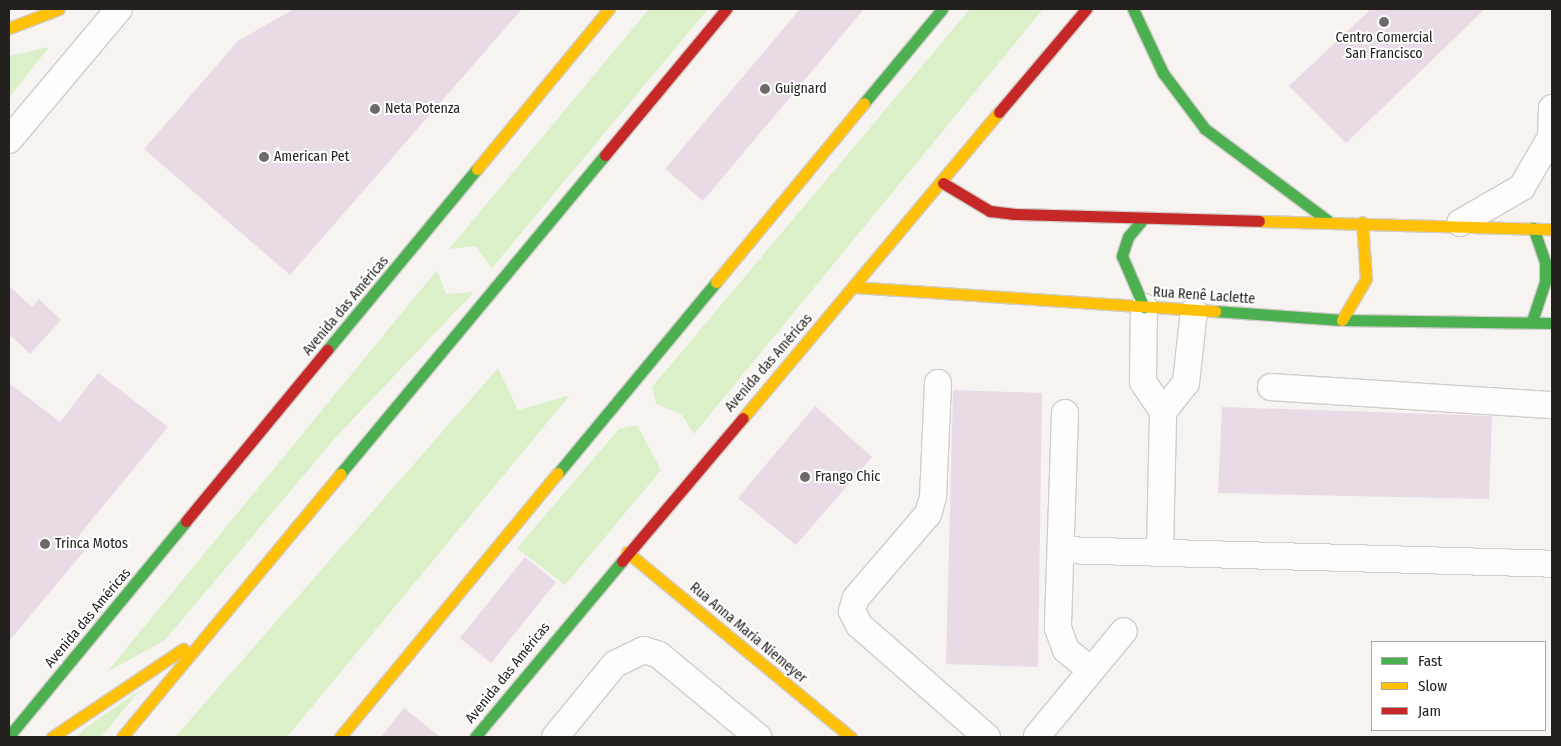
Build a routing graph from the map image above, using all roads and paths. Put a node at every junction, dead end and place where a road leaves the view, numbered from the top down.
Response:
1 (59, 9) edge
2 (119, 9) edge
3 (609, 9) edge
4 (726, 9) edge
5 (942, 9) edge
6 (1086, 9) edge
7 (1133, 9) edge
8 (9, 28) edge
9 (1552, 108) edge
10 (1551, 137) edge
11 (9, 140) edge
12 (943, 183) junction
13 (1142, 219) junction
14 (1327, 220) junction
15 (1362, 222) junction
16 (1460, 223) junction
17 (1533, 228) junction
18 (1552, 229) edge
19 (853, 287) junction
20 (1144, 307) junction
21 (1194, 310) junction
22 (1342, 320) junction
23 (1532, 321) junction
24 (1552, 323) edge
25 (938, 383) dead end
26 (1271, 387) dead end
27 (1552, 404) edge
28 (1163, 412) junction
29 (1065, 413) dead end
30 (1160, 549) junction
31 (1061, 550) junction
32 (627, 552) junction
33 (1552, 564) edge
34 (209, 631) junction
35 (1124, 631) dead end
36 (1090, 670) junction
37 (9, 736) edge
38 (1037, 736) edge
39 (52, 737) edge
40 (122, 737) edge
41 (340, 737) edge
42 (475, 737) edge
43 (555, 737) edge
44 (758, 737) edge
45 (851, 737) edge
46 (987, 737) edge

1 - 8 main road
2 - 11 street
3 - 37 main road, Avenida das Américas
4 - 34 main road
5 - 41 main road
6 - 12 main road, Avenida das Américas
7 - 14 main road
9 - 10 street
10 - 16 street
12 - 13 main road
12 - 19 main road, Avenida das Américas
13 - 14 main road
13 - 20 main road
14 - 15 main road
15 - 16 main road
15 - 22 main road
16 - 17 main road
17 - 18 main road
17 - 23 main road
19 - 20 main road, Rua Renê Laclette
19 - 32 main road, Avenida das Américas
20 - 21 main road, Rua Renê Laclette
20 - 28 street
21 - 22 main road, Rua Renê Laclette
21 - 28 street
22 - 23 main road, Rua Renê Laclette
23 - 24 main road, Rua Renê Laclette
25 - 46 street
26 - 27 street
28 - 30 street
29 - 31 street
30 - 31 street
30 - 33 street
31 - 36 street
32 - 42 main road, Avenida das Américas
32 - 45 main road, Rua Anna Maria Niemeyer
34 - 39 main road
34 - 40 main road
35 - 36 street
36 - 38 street
43 - 44 street

